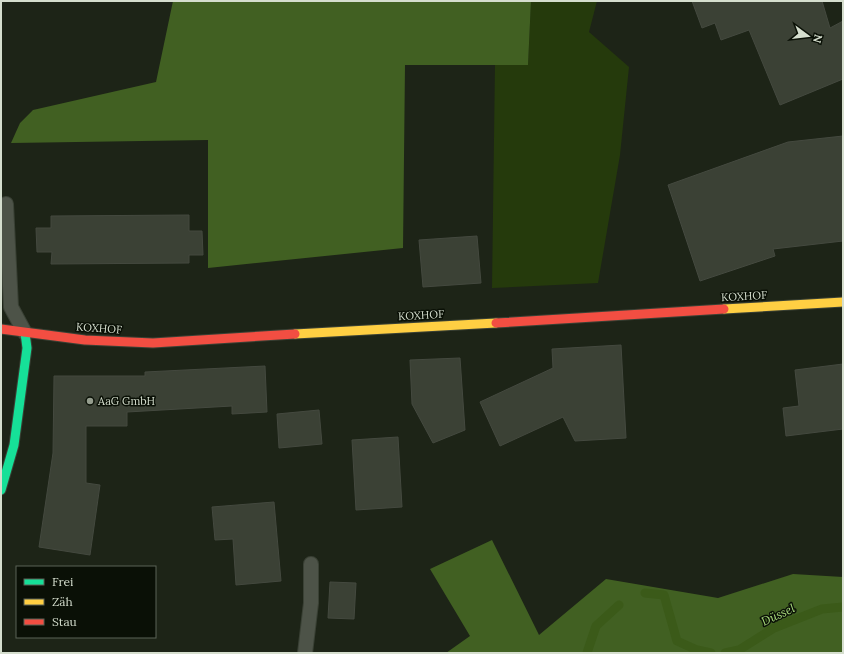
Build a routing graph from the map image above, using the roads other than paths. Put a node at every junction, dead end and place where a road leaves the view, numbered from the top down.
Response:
1 (6, 204) dead end
2 (843, 302) edge
3 (1, 329) edge
4 (25, 333) junction
5 (1, 490) edge
6 (311, 564) dead end
7 (305, 653) edge

1 - 4 lane
2 - 4 main road, KOXHOF
3 - 4 main road, KOXHOF
4 - 5 main road
6 - 7 lane

